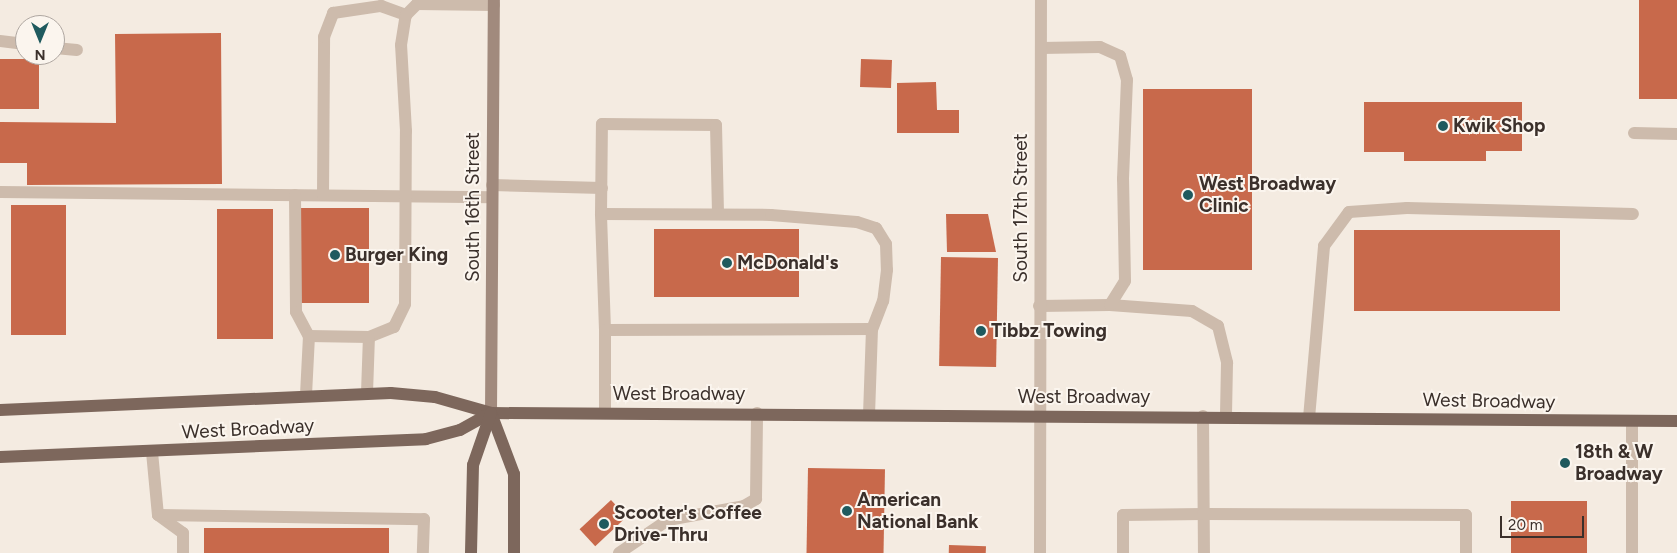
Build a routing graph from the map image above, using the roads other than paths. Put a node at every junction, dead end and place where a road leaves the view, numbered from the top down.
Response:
1 (1041, 0) edge
2 (494, 2) edge
3 (406, 15) junction
4 (0, 41) edge
5 (15, 43) edge
6 (1041, 48) junction
7 (65, 49) edge
8 (77, 50) dead end
9 (1634, 133) dead end
10 (1677, 134) edge
11 (602, 188) junction
12 (492, 191) junction
13 (0, 192) edge
14 (295, 195) junction
15 (323, 195) junction
16 (406, 196) junction
17 (601, 214) junction
18 (718, 214) junction
19 (1633, 214) dead end
20 (1110, 305) junction
21 (1039, 306) junction
22 (872, 329) junction
23 (605, 330) junction
24 (310, 336) junction
25 (369, 337) junction
26 (367, 393) junction
27 (306, 396) junction
28 (0, 410) edge
29 (491, 413) junction
30 (605, 413) junction
31 (757, 413) junction
32 (869, 414) junction
33 (1040, 416) junction
34 (1203, 416) junction
35 (1226, 417) junction
36 (1309, 418) junction
37 (1632, 421) junction
38 (1677, 421) edge
39 (152, 452) junction
40 (0, 457) edge
41 (1204, 514) junction
42 (158, 515) junction
43 (183, 553) edge
44 (422, 553) edge
45 (471, 553) edge
46 (514, 553) edge
47 (619, 553) edge
48 (1040, 553) edge
49 (1123, 553) edge
50 (1204, 553) edge
51 (1466, 553) edge
52 (1632, 553) edge

1 - 6 street, South 17th Street
2 - 3 street
2 - 12 main road, South 16th Street
3 - 15 street
3 - 16 street
4 - 5 street
6 - 20 street
6 - 21 street, South 17th Street
7 - 8 street
9 - 10 street
11 - 12 street
11 - 17 street
11 - 18 street
12 - 16 street
12 - 29 main road, South 16th Street
13 - 14 street
14 - 15 street
14 - 24 street
15 - 16 street
16 - 25 street
17 - 18 street
17 - 23 street
18 - 22 street
19 - 36 street
20 - 21 street
20 - 35 street
21 - 33 street, South 17th Street
22 - 23 street
22 - 32 street
23 - 30 street
24 - 25 street
24 - 27 street
25 - 26 street
26 - 27 main road, West Broadway
26 - 29 main road, West Broadway
27 - 28 main road, West Broadway
29 - 30 main road, West Broadway
29 - 39 main road, West Broadway
29 - 45 main road
29 - 46 main road
30 - 31 main road, West Broadway
31 - 32 main road, West Broadway
31 - 47 street
32 - 33 main road, West Broadway
33 - 34 main road, West Broadway
33 - 48 street, South 17th Street
34 - 35 main road, West Broadway
34 - 41 street
35 - 36 main road, West Broadway
36 - 37 main road, West Broadway
37 - 38 main road, West Broadway
37 - 52 street
39 - 40 main road, West Broadway
39 - 42 street
41 - 49 street
41 - 50 street
41 - 51 street
42 - 43 street
42 - 44 street

